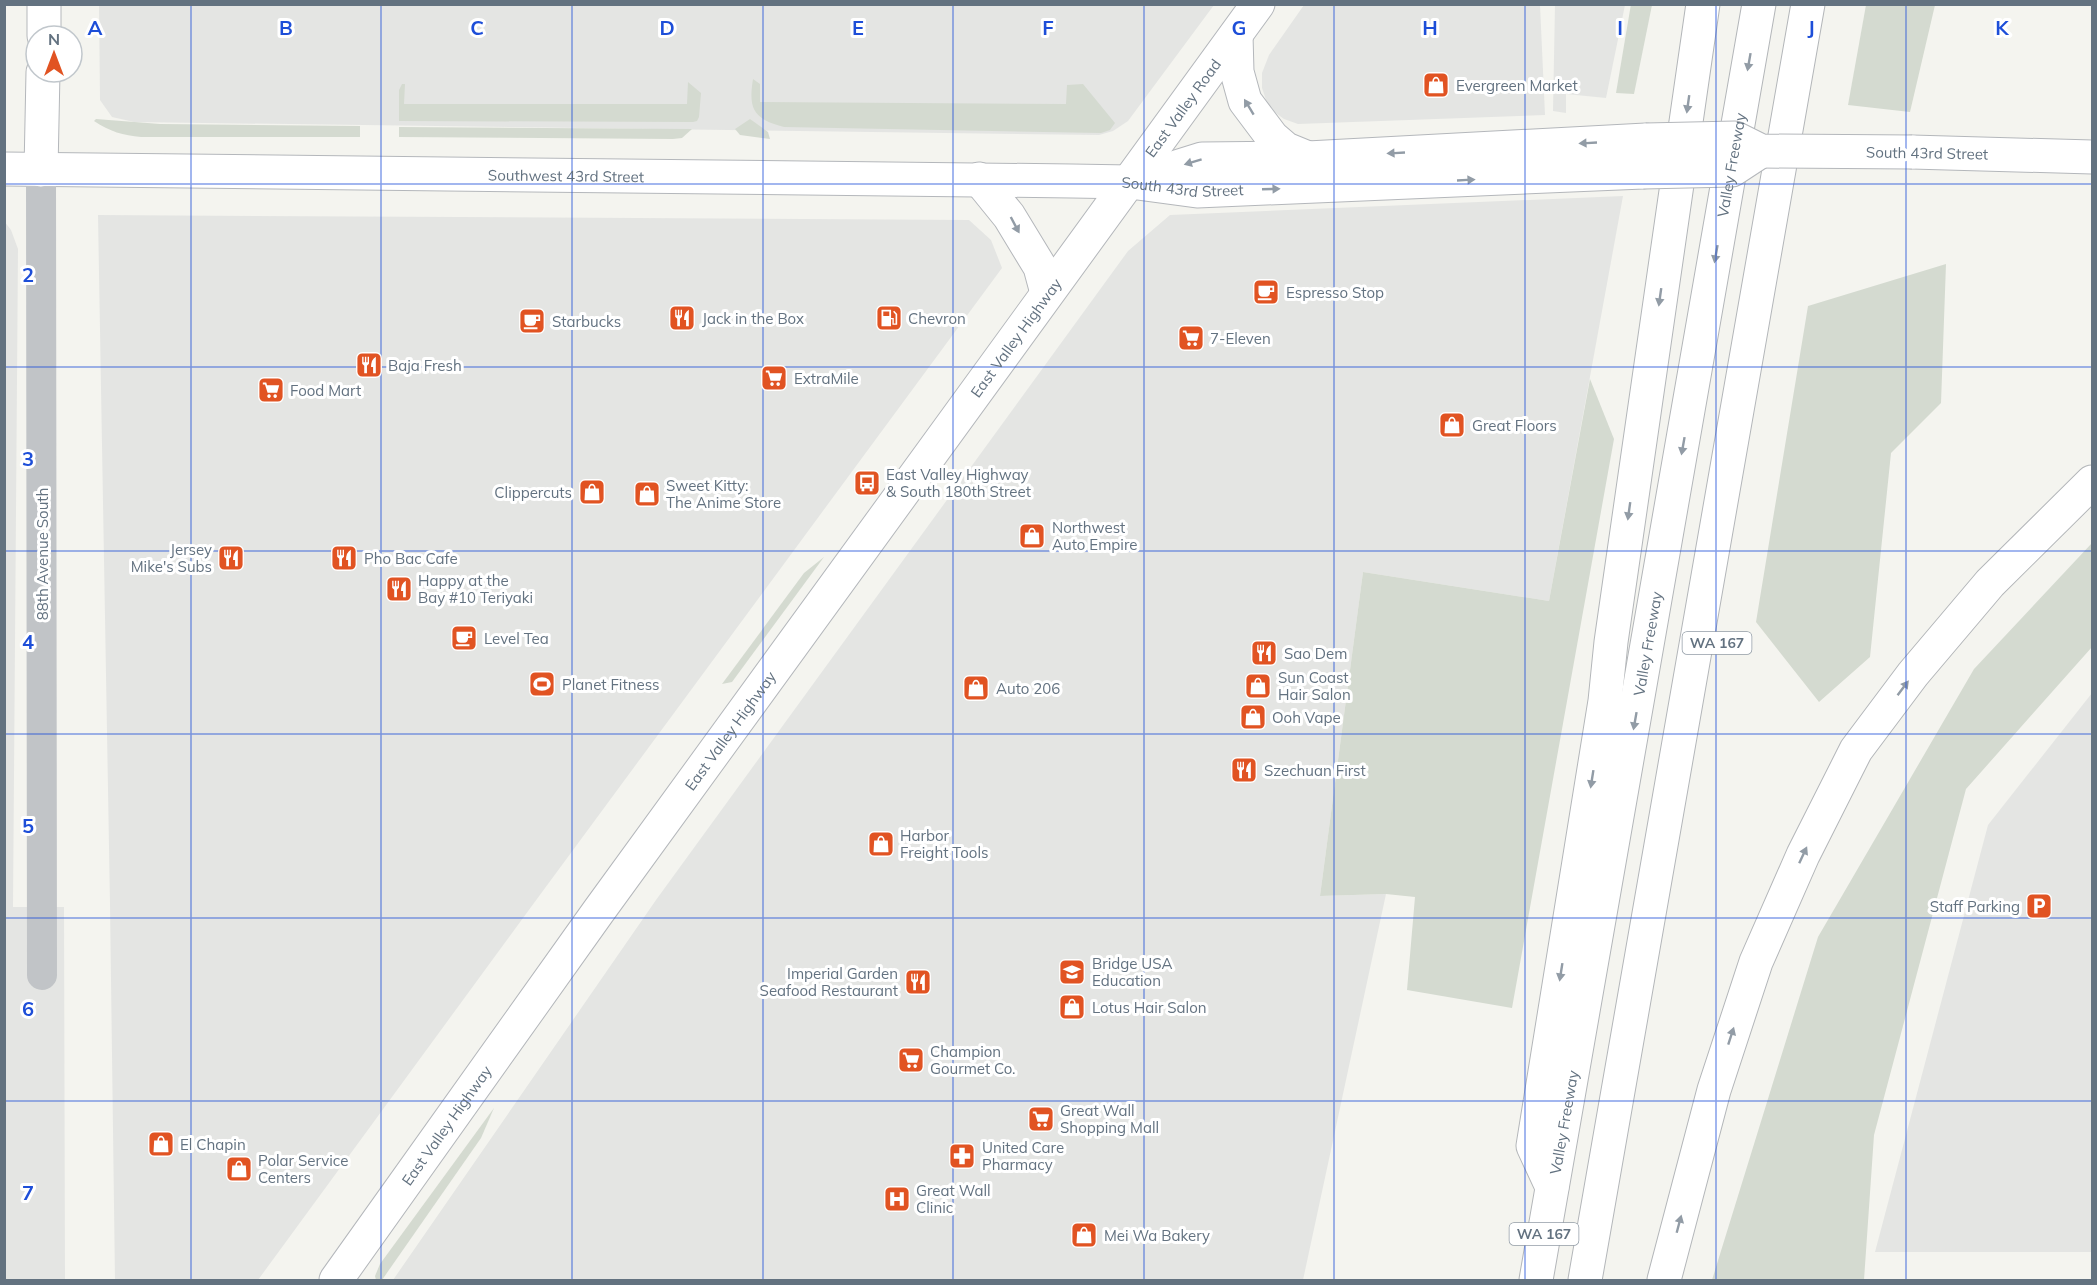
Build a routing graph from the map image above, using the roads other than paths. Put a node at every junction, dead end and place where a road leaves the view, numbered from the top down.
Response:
1 (44, 4) edge
2 (1258, 4) edge
3 (1703, 4) edge
4 (1759, 4) edge
5 (1808, 4) edge
6 (1827, 4) edge
7 (44, 24) edge
8 (1236, 35) junction
9 (43, 84) edge
10 (1761, 151) junction
11 (2092, 157) edge
12 (1308, 158) junction
13 (4, 169) edge
14 (41, 170) junction
15 (979, 179) junction
16 (1130, 182) junction
17 (1047, 293) junction
18 (2092, 482) edge
19 (42, 975) dead end
20 (1552, 1186) junction
21 (336, 1281) edge
22 (1536, 1281) edge
23 (1585, 1281) edge
24 (1605, 1281) edge
25 (1664, 1281) edge

1 - 7 main road
2 - 8 main road, East Valley Road
3 -> 20 main road
4 -> 20 main road, Valley Freeway / WA 167
5 - 23 main road
6 - 24 main road, WA 167
12 -> 8 main road
8 - 16 main road, East Valley Road
9 - 14 main road
10 - 11 main road, South 43rd Street, bridge
10 -> 12 main road, South 43rd Street, bridge
16 -> 10 main road, South 43rd Street, bridge
12 -> 16 main road, South 43rd Street
13 - 14 main road, Southwest 43rd Street
14 - 15 main road, Southwest 43rd Street
14 - 19 street, 88th Avenue South
15 - 16 main road, Southwest 43rd Street
15 -> 17 main road
16 - 17 main road, East Valley Highway
17 - 21 main road, East Valley Highway
25 -> 18 main road
20 - 22 main road, Valley Freeway / WA 167

